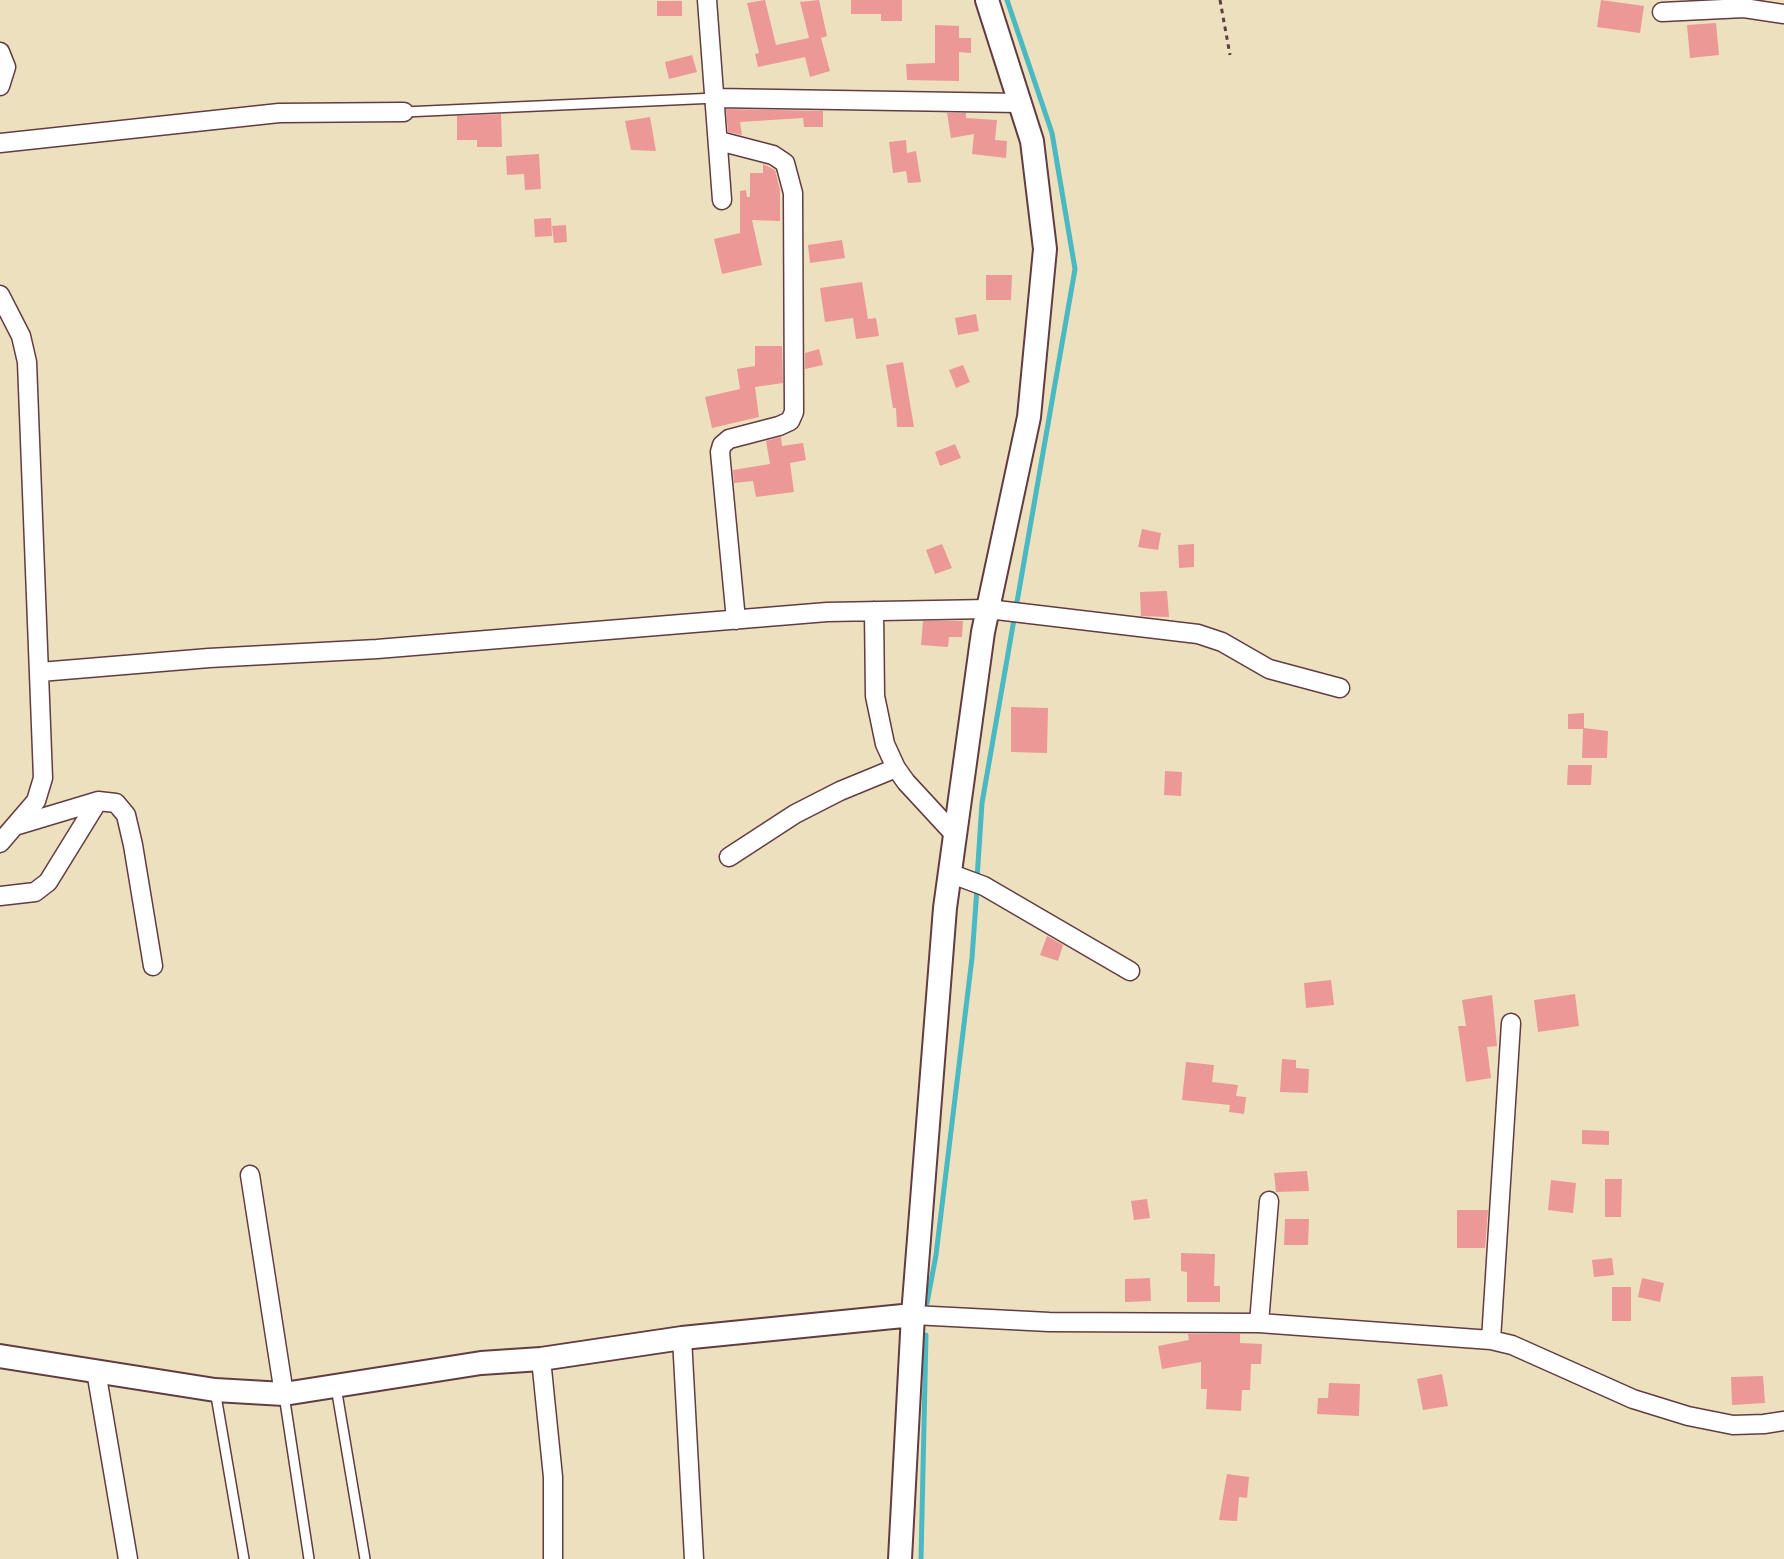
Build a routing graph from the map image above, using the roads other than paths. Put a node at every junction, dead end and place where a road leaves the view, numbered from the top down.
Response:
1 (707, 0) edge
2 (987, 0) edge
3 (1748, 4) edge
4 (1662, 12) dead end
5 (1784, 14) edge
6 (0, 52) edge
7 (0, 86) edge
8 (716, 98) junction
9 (1019, 103) junction
10 (404, 111) joint
11 (719, 141) junction
12 (0, 143) edge
13 (722, 200) dead end
14 (0, 295) edge
15 (874, 611) junction
16 (1002, 612) junction
17 (736, 620) junction
18 (40, 672) junction
19 (1340, 688) dead end
20 (896, 768) junction
21 (98, 801) junction
22 (15, 826) junction
23 (955, 835) junction
24 (0, 843) edge
25 (729, 856) dead end
26 (953, 874) junction
27 (0, 896) edge
28 (153, 966) dead end
29 (1130, 971) dead end
30 (1511, 1023) dead end
31 (250, 1175) dead end
32 (1269, 1201) dead end
33 (913, 1315) junction
34 (1259, 1323) junction
35 (682, 1338) junction
36 (1491, 1340) junction
37 (0, 1356) edge
38 (541, 1359) junction
39 (96, 1371) junction
40 (336, 1385) junction
41 (215, 1390) junction
42 (284, 1394) junction
43 (1784, 1420) edge
44 (128, 1559) edge
45 (244, 1559) edge
46 (309, 1559) edge
47 (365, 1559) edge
48 (553, 1559) edge
49 (694, 1559) edge
50 (900, 1559) edge

1 - 8 street
2 - 9 street
3 - 4 street
3 - 5 street
6 - 7 street
8 - 9 street
8 - 10 lane
8 - 11 street
9 - 16 street
10 - 12 street
11 - 13 street
11 - 17 street
14 - 18 street
15 - 16 street
15 - 17 street
15 - 20 street
16 - 19 street
16 - 23 street
17 - 18 street
18 - 22 street
20 - 23 street
20 - 25 street
21 - 22 street
21 - 27 street
21 - 28 street
22 - 24 street
23 - 26 street
26 - 29 street
26 - 33 street
30 - 36 street
31 - 42 street
32 - 34 street
33 - 34 street
33 - 35 street
33 - 50 street
34 - 36 street
35 - 38 street
35 - 49 street
36 - 43 street
37 - 39 street
38 - 40 street
38 - 48 street
39 - 41 street
39 - 44 street
40 - 42 street
40 - 47 lane
41 - 42 street
41 - 45 lane
42 - 46 lane

